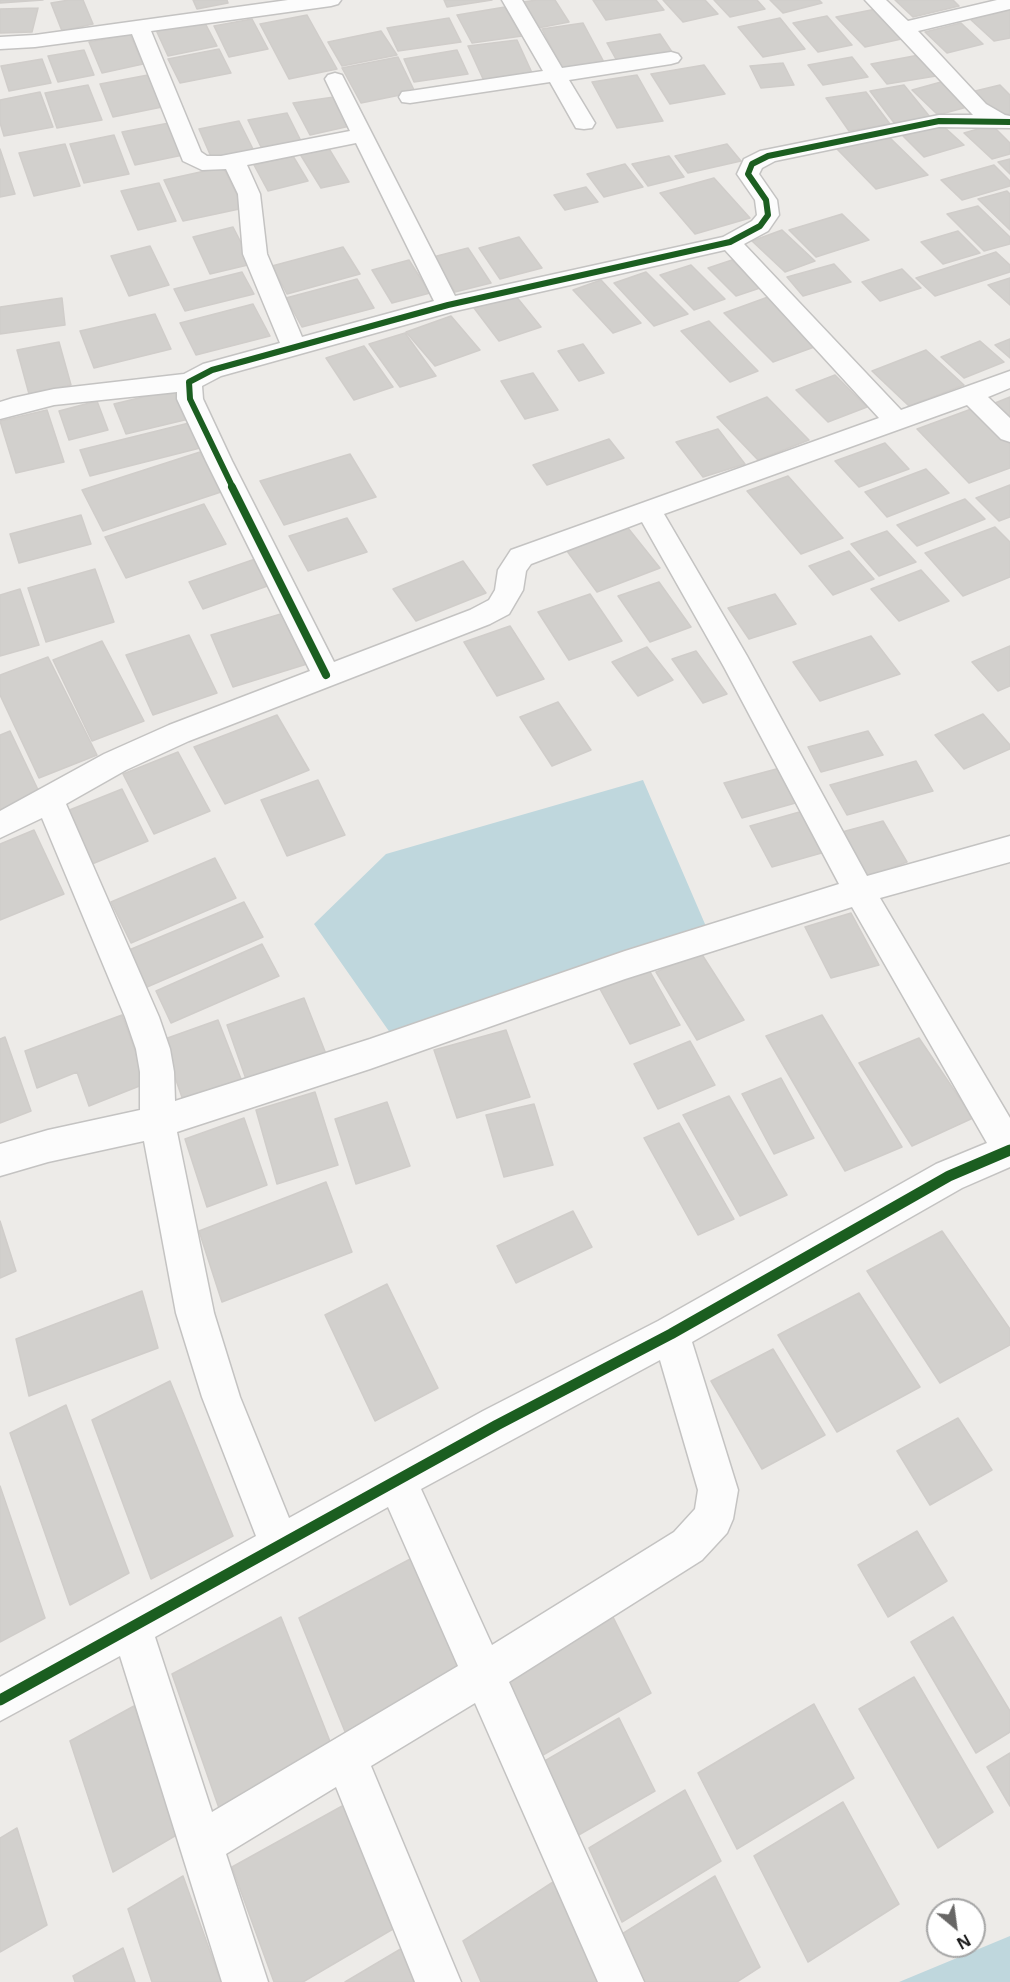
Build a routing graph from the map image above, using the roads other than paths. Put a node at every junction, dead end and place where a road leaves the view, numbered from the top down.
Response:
1 (331, 0) edge
2 (513, 0) edge
3 (875, 0) edge
4 (1010, 3) edge
5 (973, 5) edge
6 (140, 27) junction
7 (903, 28) junction
8 (0, 43) edge
9 (671, 57) dead end
10 (556, 75) junction
11 (335, 79) dead end
12 (410, 98) dead end
13 (584, 123) dead end
14 (1008, 125) edge
15 (362, 135) junction
16 (234, 161) junction
17 (730, 242) junction
18 (448, 305) junction
19 (294, 347) junction
20 (1010, 379) edge
21 (189, 382) junction
22 (971, 394) junction
23 (3, 404) edge
24 (896, 420) junction
25 (1010, 433) edge
26 (648, 509) junction
27 (326, 675) junction
28 (49, 799) junction
29 (0, 826) edge
30 (1010, 849) edge
31 (860, 893) junction
32 (158, 1122) junction
33 (1010, 1150) edge
34 (0, 1160) edge
35 (671, 1334) junction
36 (397, 1481) junction
37 (279, 1545) junction
38 (131, 1626) junction
39 (482, 1675) junction
40 (0, 1700) edge
41 (345, 1757) junction
42 (202, 1843) junction
43 (245, 1982) edge
44 (438, 1982) edge
45 (621, 1982) edge

1 - 6 street
2 - 10 street
3 - 7 street
4 - 5 street
5 - 7 street
6 - 8 street
6 - 16 street
7 - 14 street
9 - 10 street
10 - 12 street
10 - 13 street
11 - 15 street
14 - 17 street
15 - 16 street
15 - 18 street
16 - 19 street
17 - 18 street
17 - 24 street
18 - 19 street
19 - 21 street
20 - 22 street
21 - 23 street
21 - 27 street
22 - 24 street
22 - 25 street
24 - 26 street
26 - 27 street
26 - 31 street
27 - 28 street
28 - 29 street
28 - 32 street
30 - 31 street
31 - 32 street
31 - 33 street
32 - 34 street
32 - 37 street
33 - 35 street
35 - 36 street
35 - 39 street
36 - 37 street
36 - 39 street
37 - 38 street
38 - 40 street
38 - 42 street
39 - 41 street
39 - 45 street
41 - 42 street
41 - 44 street
42 - 43 street

